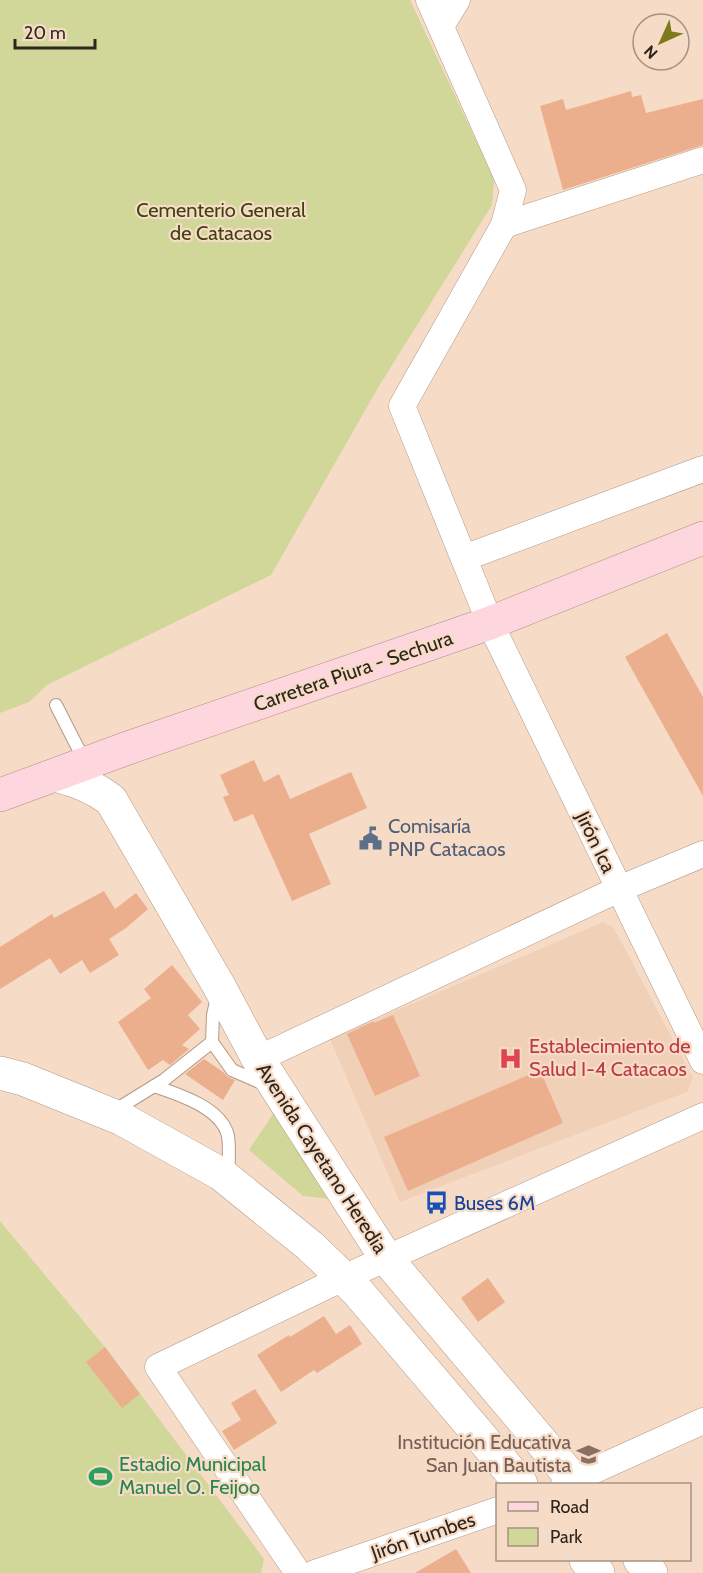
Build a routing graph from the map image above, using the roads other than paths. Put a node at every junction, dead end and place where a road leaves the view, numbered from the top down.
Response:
1 (429, 0) edge
2 (456, 0) edge
3 (441, 26) junction
4 (703, 160) edge
5 (504, 225) junction
6 (703, 469) edge
7 (703, 538) edge
8 (464, 558) junction
9 (490, 623) junction
10 (56, 705) dead end
11 (125, 749) junction
12 (86, 763) junction
13 (55, 775) junction
14 (0, 795) edge
15 (111, 800) junction
16 (703, 854) edge
17 (619, 889) junction
18 (219, 986) junction
19 (212, 1042) junction
20 (258, 1059) junction
21 (703, 1061) edge
22 (0, 1073) edge
23 (154, 1086) junction
24 (276, 1089) junction
25 (109, 1114) junction
26 (703, 1116) edge
27 (229, 1181) junction
28 (386, 1258) junction
29 (343, 1278) junction
30 (703, 1420) edge
31 (519, 1483) edge
32 (572, 1483) edge
33 (496, 1511) edge
34 (587, 1561) edge
35 (641, 1561) edge
36 (298, 1573) edge
37 (315, 1573) edge
38 (598, 1573) edge
39 (651, 1573) edge

1 - 3 street
2 - 3 street
3 - 5 street
4 - 5 street
5 - 8 street, Jirón Ica
6 - 8 street
7 - 9 main road, Carretera Piura - Sechura
8 - 9 street, Jirón Ica
9 - 11 main road, Carretera Piura - Sechura
9 - 17 street, Jirón Ica
10 - 12 lane
11 - 12 main road, Carretera Piura - Sechura
11 - 15 main road
12 - 13 main road, Carretera Piura - Sechura
13 - 14 main road, Carretera Piura - Sechura
13 - 15 main road, Avenida Cayetano Heredia
15 - 18 main road, Avenida Cayetano Heredia
16 - 17 street
17 - 20 street
17 - 21 street, Jirón Ica
18 - 19 lane
18 - 20 main road, Avenida Cayetano Heredia
19 - 23 lane
19 - 24 lane
20 - 24 main road, Avenida Cayetano Heredia
22 - 25 main road
23 - 25 lane
23 - 27 lane
24 - 28 main road, Avenida Cayetano Heredia
25 - 27 main road
26 - 28 street
27 - 29 main road
28 - 29 street
28 - 32 main road, Avenida Cayetano Heredia
29 - 31 main road
29 - 36 street
30 - 32 street
33 - 37 street, Jirón Tumbes
34 - 38 main road
35 - 39 main road

